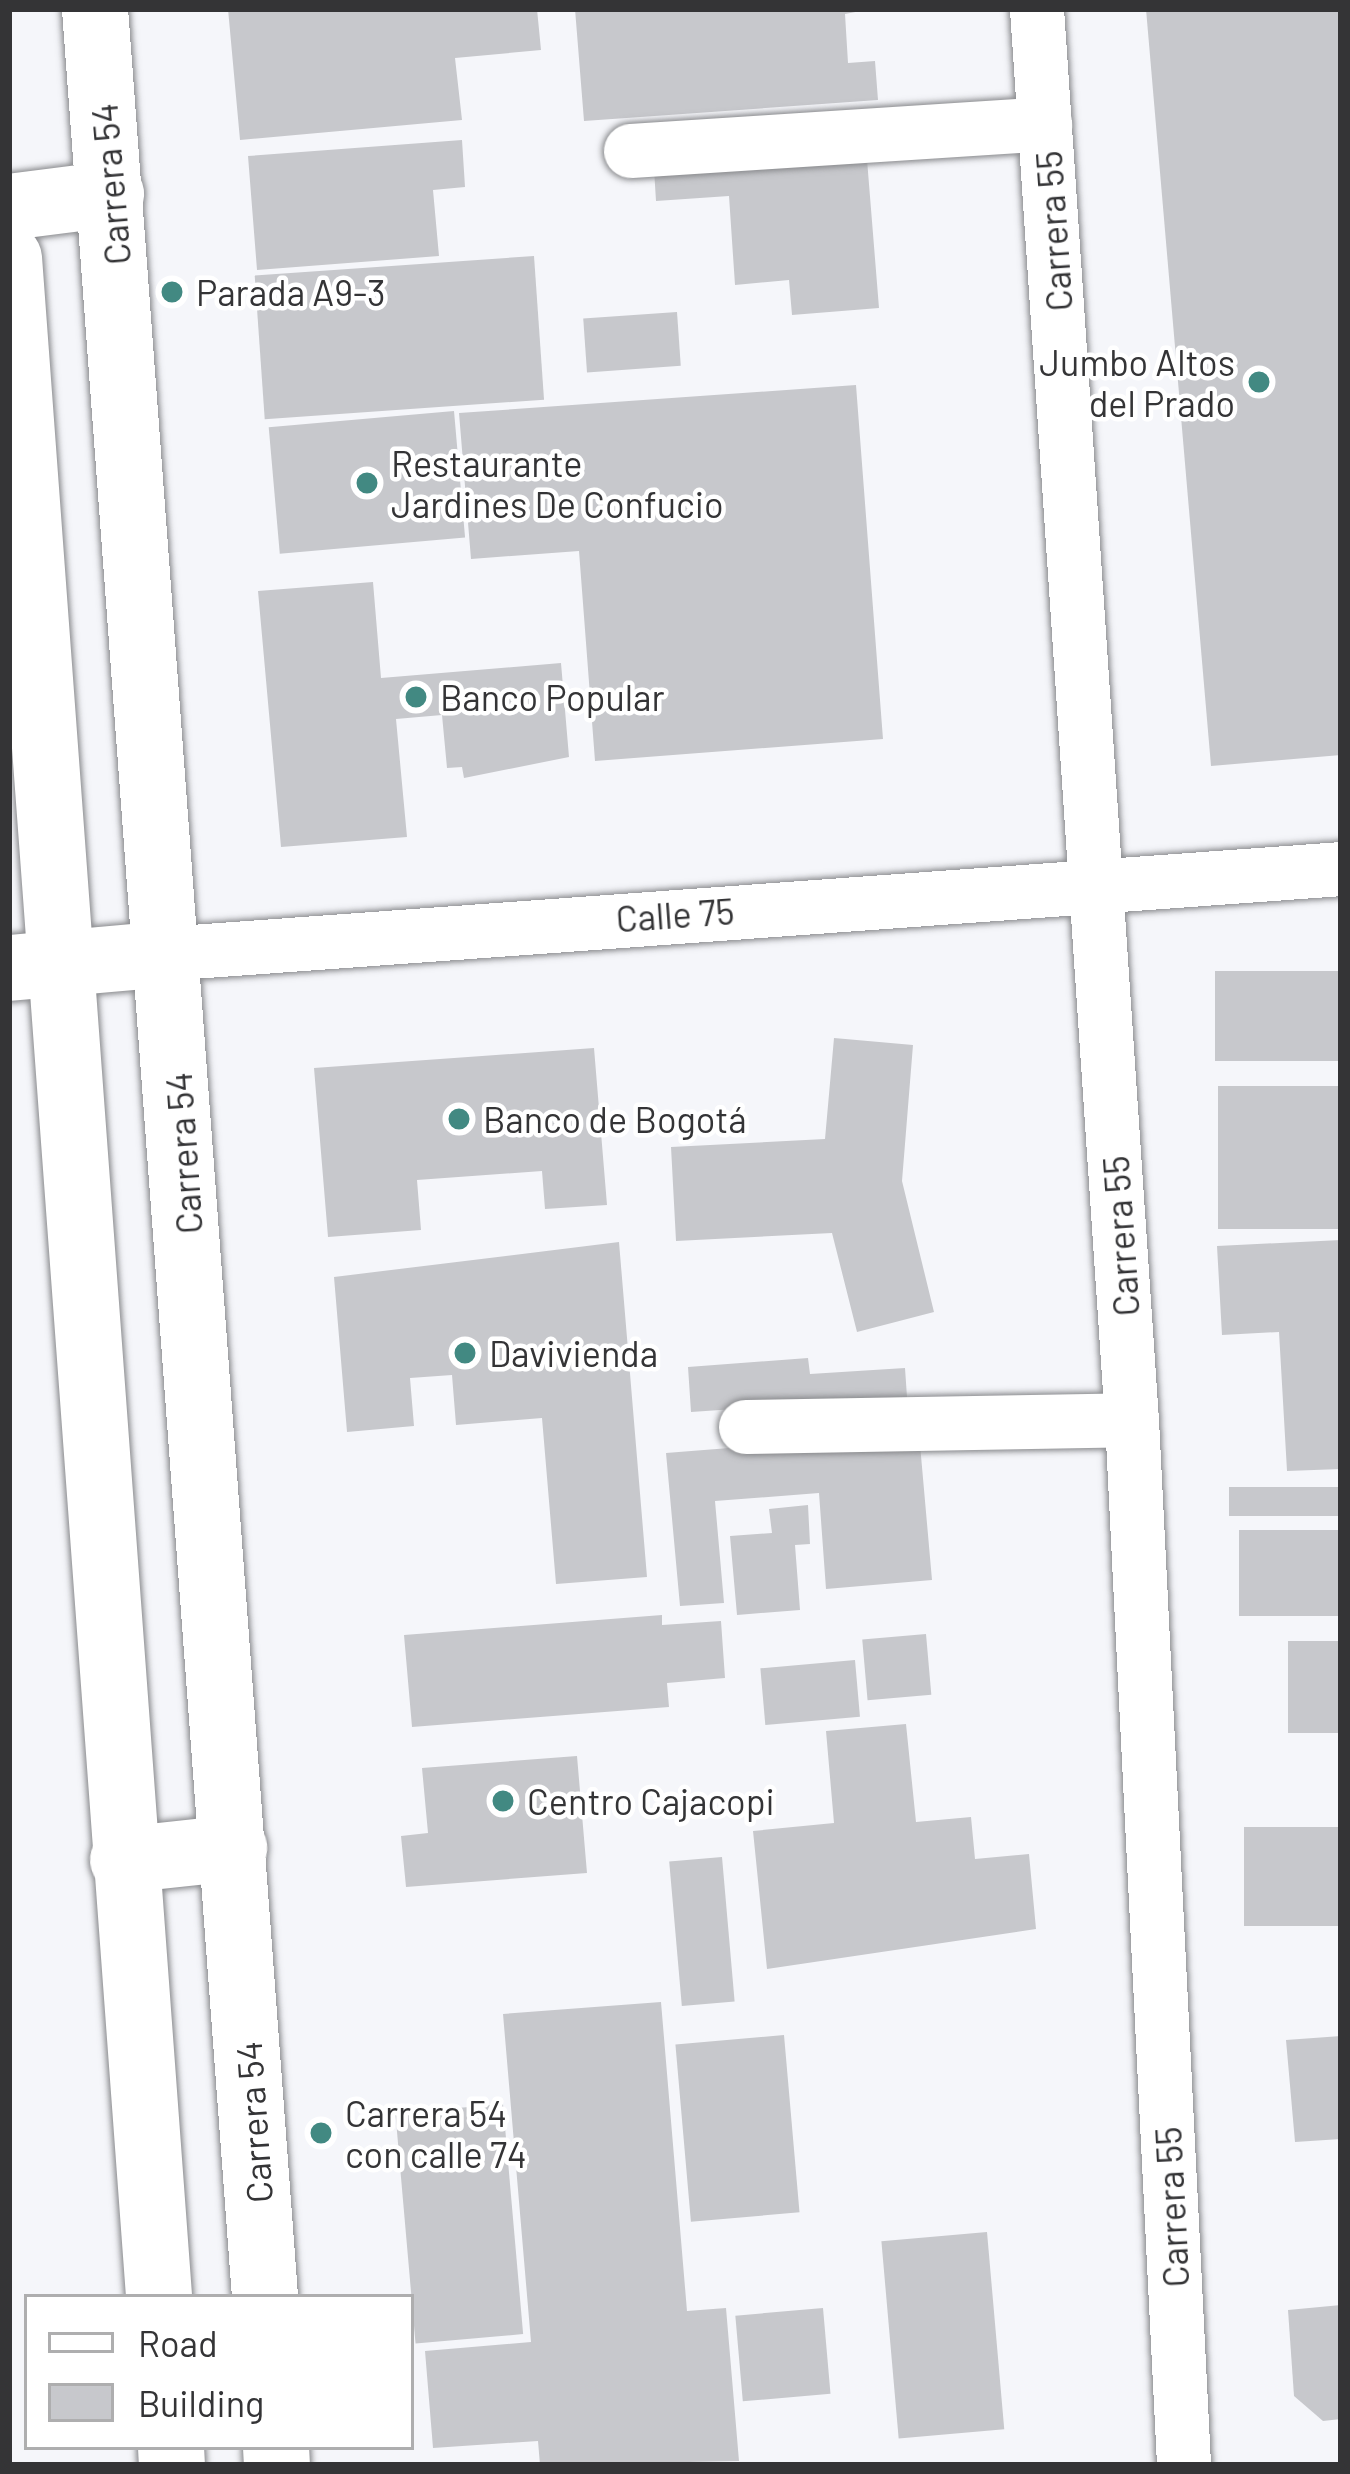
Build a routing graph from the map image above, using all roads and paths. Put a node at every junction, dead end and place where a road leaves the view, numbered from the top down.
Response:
1 (95, 9) edge
2 (1037, 9) edge
3 (1046, 124) junction
4 (631, 151) dead end
5 (111, 194) junction
6 (9, 207) edge
7 (9, 258) edge
8 (1341, 869) edge
9 (1098, 881) junction
10 (165, 954) junction
11 (34, 967) edge
12 (1132, 1420) junction
13 (746, 1427) dead end
14 (234, 1848) junction
15 (123, 1859) junction
16 (159, 2294) edge
17 (266, 2294) edge
18 (1184, 2465) edge

1 - 5 main road, Carrera 54
2 - 3 street, Carrera 55
3 - 4 street
3 - 9 street, Carrera 55
5 - 6 main road
5 - 10 main road, Carrera 54
7 - 11 main road
8 - 9 street, Calle 75
9 - 10 street, Calle 75
9 - 12 street, Carrera 55
10 - 11 main road, Calle 75
10 - 14 main road, Carrera 54
11 - 15 main road
12 - 13 street
12 - 18 street, Carrera 55
14 - 15 main road
14 - 17 main road, Carrera 54
15 - 16 main road

